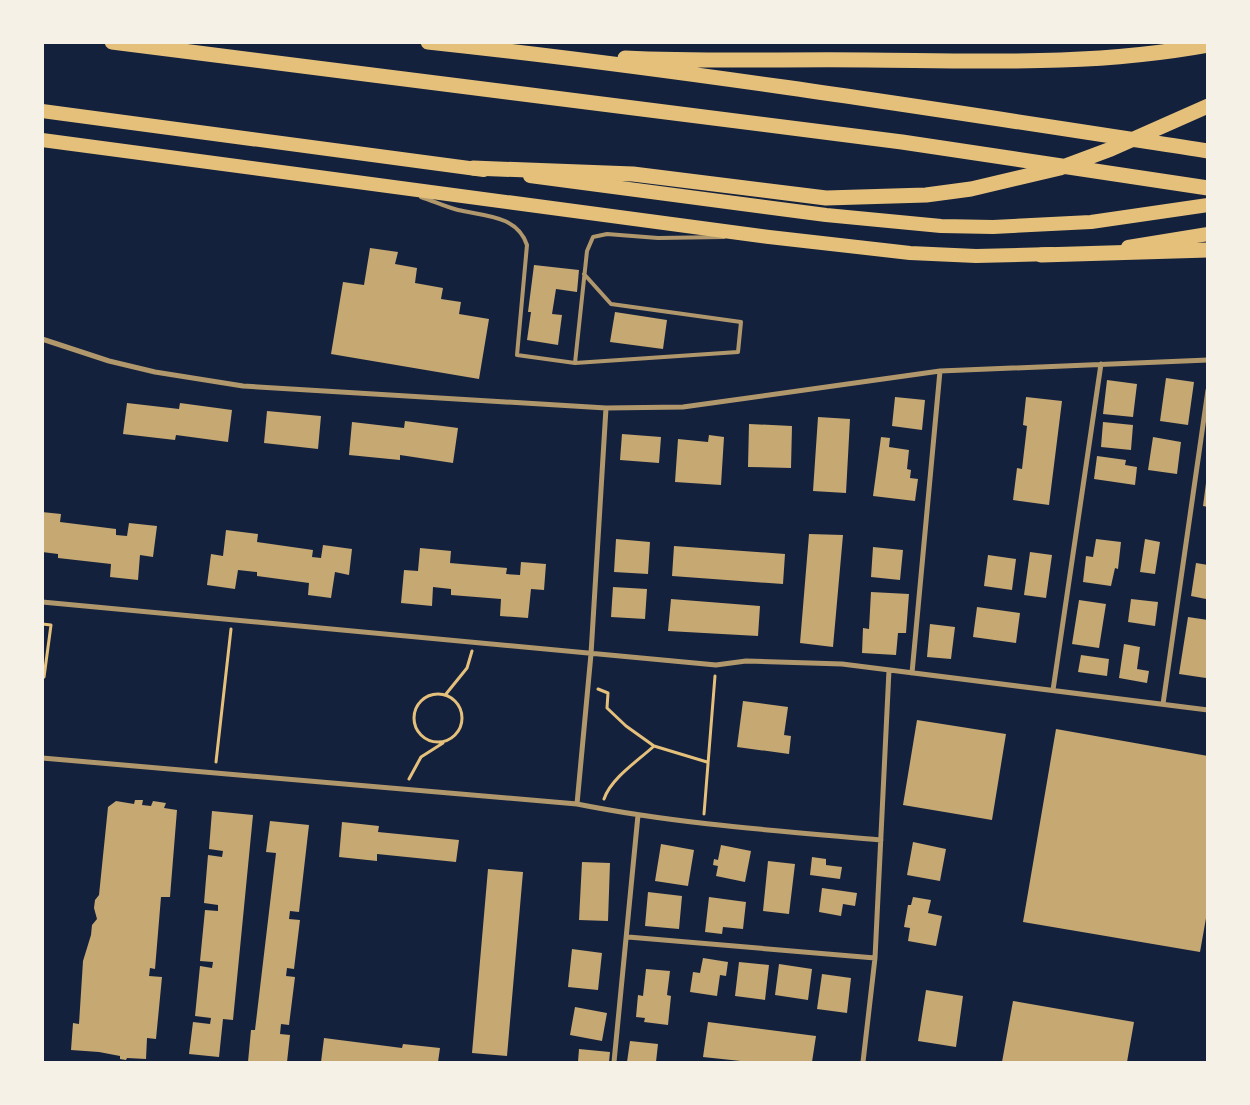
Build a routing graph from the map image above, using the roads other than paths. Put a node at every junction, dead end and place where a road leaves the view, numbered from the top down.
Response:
1 (112, 42) edge
2 (428, 42) edge
3 (1208, 45) edge
4 (519, 52) junction
5 (1208, 106) edge
6 (42, 111) edge
7 (42, 140) edge
8 (1208, 151) edge
9 (474, 168) junction
10 (388, 185) junction
11 (1208, 188) edge
12 (1208, 205) edge
13 (1208, 234) edge
14 (769, 237) junction
15 (1208, 250) edge
16 (1041, 255) junction
17 (584, 274) junction
18 (42, 339) edge
19 (1208, 360) edge
20 (575, 363) junction
21 (1100, 364) junction
22 (940, 371) junction
23 (1208, 390) edge
24 (606, 408) junction
25 (42, 602) edge
26 (591, 654) junction
27 (889, 670) junction
28 (912, 673) junction
29 (1053, 690) junction
30 (1163, 704) junction
31 (1208, 710) edge
32 (42, 758) edge
33 (577, 804) junction
34 (638, 815) junction
35 (881, 840) junction
36 (628, 937) junction
37 (875, 958) junction
38 (614, 1062) edge
39 (863, 1062) edge

1 - 11 highway
2 - 4 highway
3 - 4 highway
4 - 8 highway
5 - 9 highway
6 - 9 highway
7 - 10 highway
9 - 12 highway
10 - 14 highway
10 - 20 lane
13 - 16 highway
14 - 16 highway
14 - 17 lane
15 - 16 highway
17 - 20 lane
17 - 20 lane
18 - 24 street
19 - 21 street
21 - 22 street
21 - 29 street
22 - 24 street
22 - 28 street
23 - 30 street
24 - 26 street
25 - 26 street
26 - 27 street
26 - 33 street
27 - 28 street
27 - 35 street
28 - 29 street
29 - 30 street
30 - 31 street
32 - 33 street
33 - 34 street
34 - 35 street
34 - 36 street
35 - 37 street
36 - 37 street
36 - 38 street
37 - 39 street

